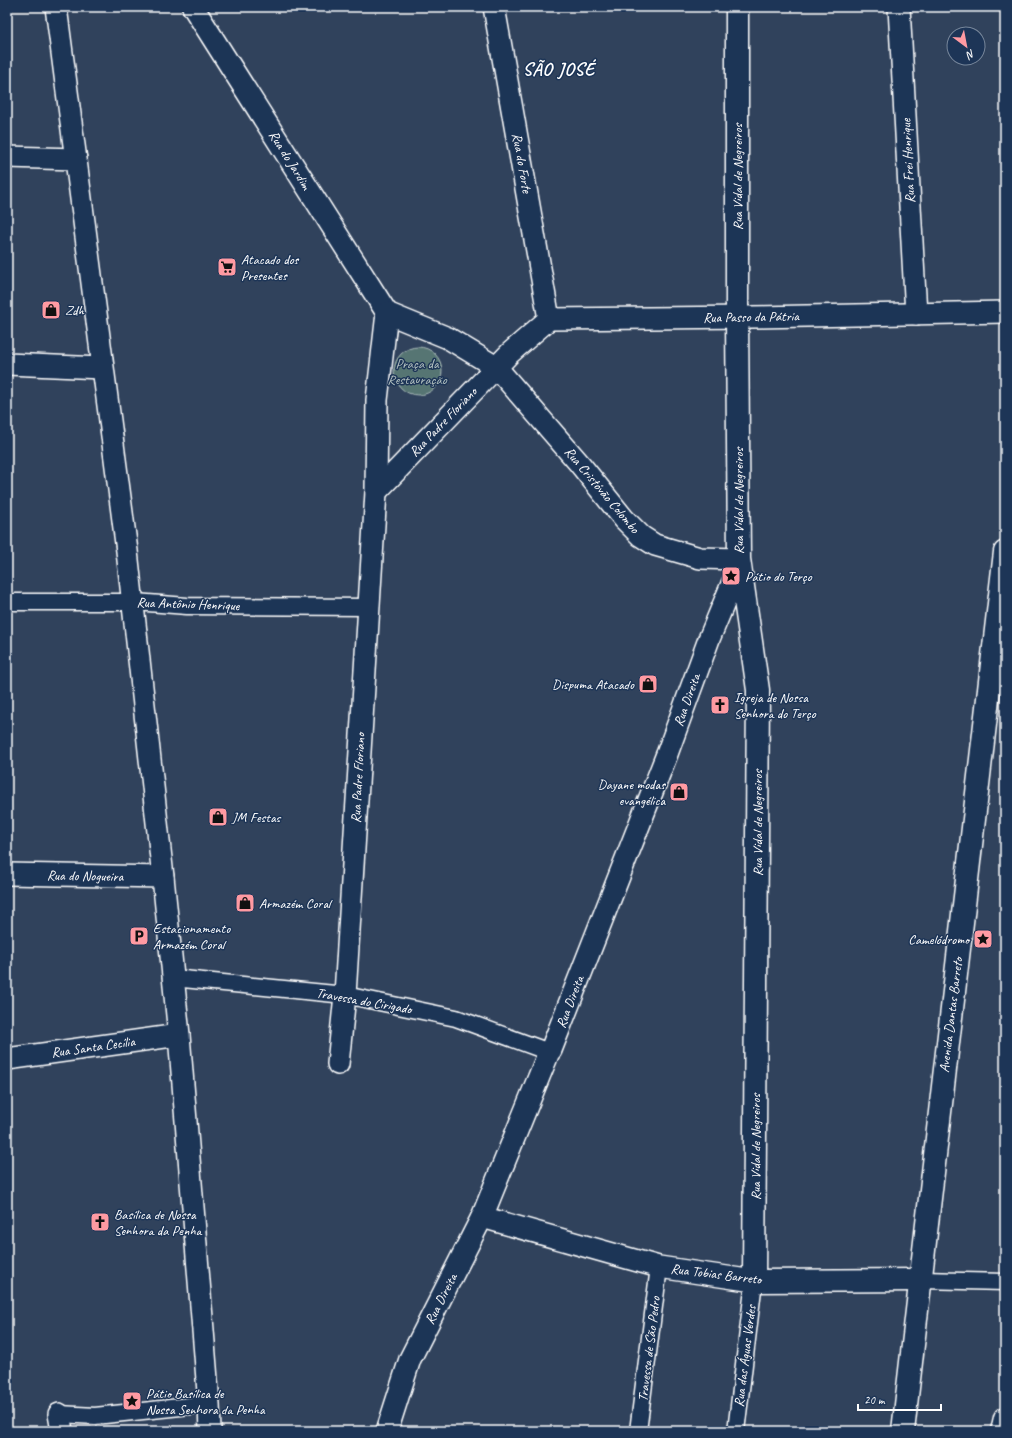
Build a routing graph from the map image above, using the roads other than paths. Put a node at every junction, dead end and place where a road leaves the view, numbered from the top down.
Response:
1 (56, 7) edge
2 (193, 7) edge
3 (494, 7) edge
4 (737, 7) edge
5 (899, 7) edge
6 (7, 157) edge
7 (76, 159) junction
8 (1005, 312) edge
9 (386, 313) junction
10 (916, 314) junction
11 (737, 317) junction
12 (549, 319) junction
13 (503, 360) junction
14 (7, 364) edge
15 (102, 368) junction
16 (376, 492) junction
17 (1005, 552) edge
18 (739, 563) junction
19 (7, 602) edge
20 (132, 602) junction
21 (368, 607) junction
22 (7, 874) edge
23 (163, 877) junction
24 (173, 978) junction
25 (346, 995) junction
26 (179, 1035) junction
27 (549, 1052) junction
28 (7, 1059) edge
29 (338, 1064) dead end
30 (482, 1217) junction
31 (659, 1267) junction
32 (921, 1280) junction
33 (754, 1281) junction
34 (1005, 1282) edge
35 (209, 1404) junction
36 (1005, 1418) edge
37 (61, 1422) edge
38 (210, 1431) edge
39 (387, 1431) edge
40 (638, 1431) edge
41 (736, 1431) edge
42 (903, 1431) edge
43 (1002, 1431) edge

1 - 7 street
2 - 9 street, Rua do Jardim
3 - 12 street, Rua do Forte
4 - 11 street, Rua Vidal de Negreiros
5 - 10 street, Rua Frei Henrique
6 - 7 street
7 - 15 street
8 - 10 street, Rua Passo da Pátria
9 - 13 street
9 - 16 street, Rua Padre Floriano
10 - 11 street, Rua Passo da Pátria
11 - 12 street, Rua Passo da Pátria
11 - 18 street, Rua Vidal de Negreiros
12 - 13 street
13 - 16 street, Rua Padre Floriano
13 - 18 street, Rua Cristóvão Colombo
14 - 15 street
15 - 20 street
16 - 21 street, Rua Padre Floriano
17 - 32 street, Avenida Dantas Barreto
18 - 27 street, Rua Direita
18 - 33 street, Rua Vidal de Negreiros
19 - 20 street, Rua Antônio Henrique
20 - 21 street, Rua Antônio Henrique
20 - 23 street
21 - 25 street, Rua Padre Floriano
22 - 23 street, Rua do Nogueira
23 - 24 street
24 - 25 street, Travessa do Cirigado
24 - 26 street
25 - 27 street, Travessa do Cirigado
25 - 29 street, Rua Padre Floriano
26 - 28 street, Rua Santa Cecília
26 - 35 street
27 - 30 street, Rua Direita
30 - 31 street, Rua Tobias Barreto
30 - 39 street, Rua Direita
31 - 33 street, Rua Tobias Barreto
31 - 40 street, Travessa de São Pedro
32 - 33 street, Rua Tobias Barreto
32 - 34 street, Rua Tobias Barreto
32 - 42 street, Avenida Dantas Barreto
33 - 41 street, Rua das Águas Verdes
35 - 37 street
35 - 38 street
36 - 43 street

